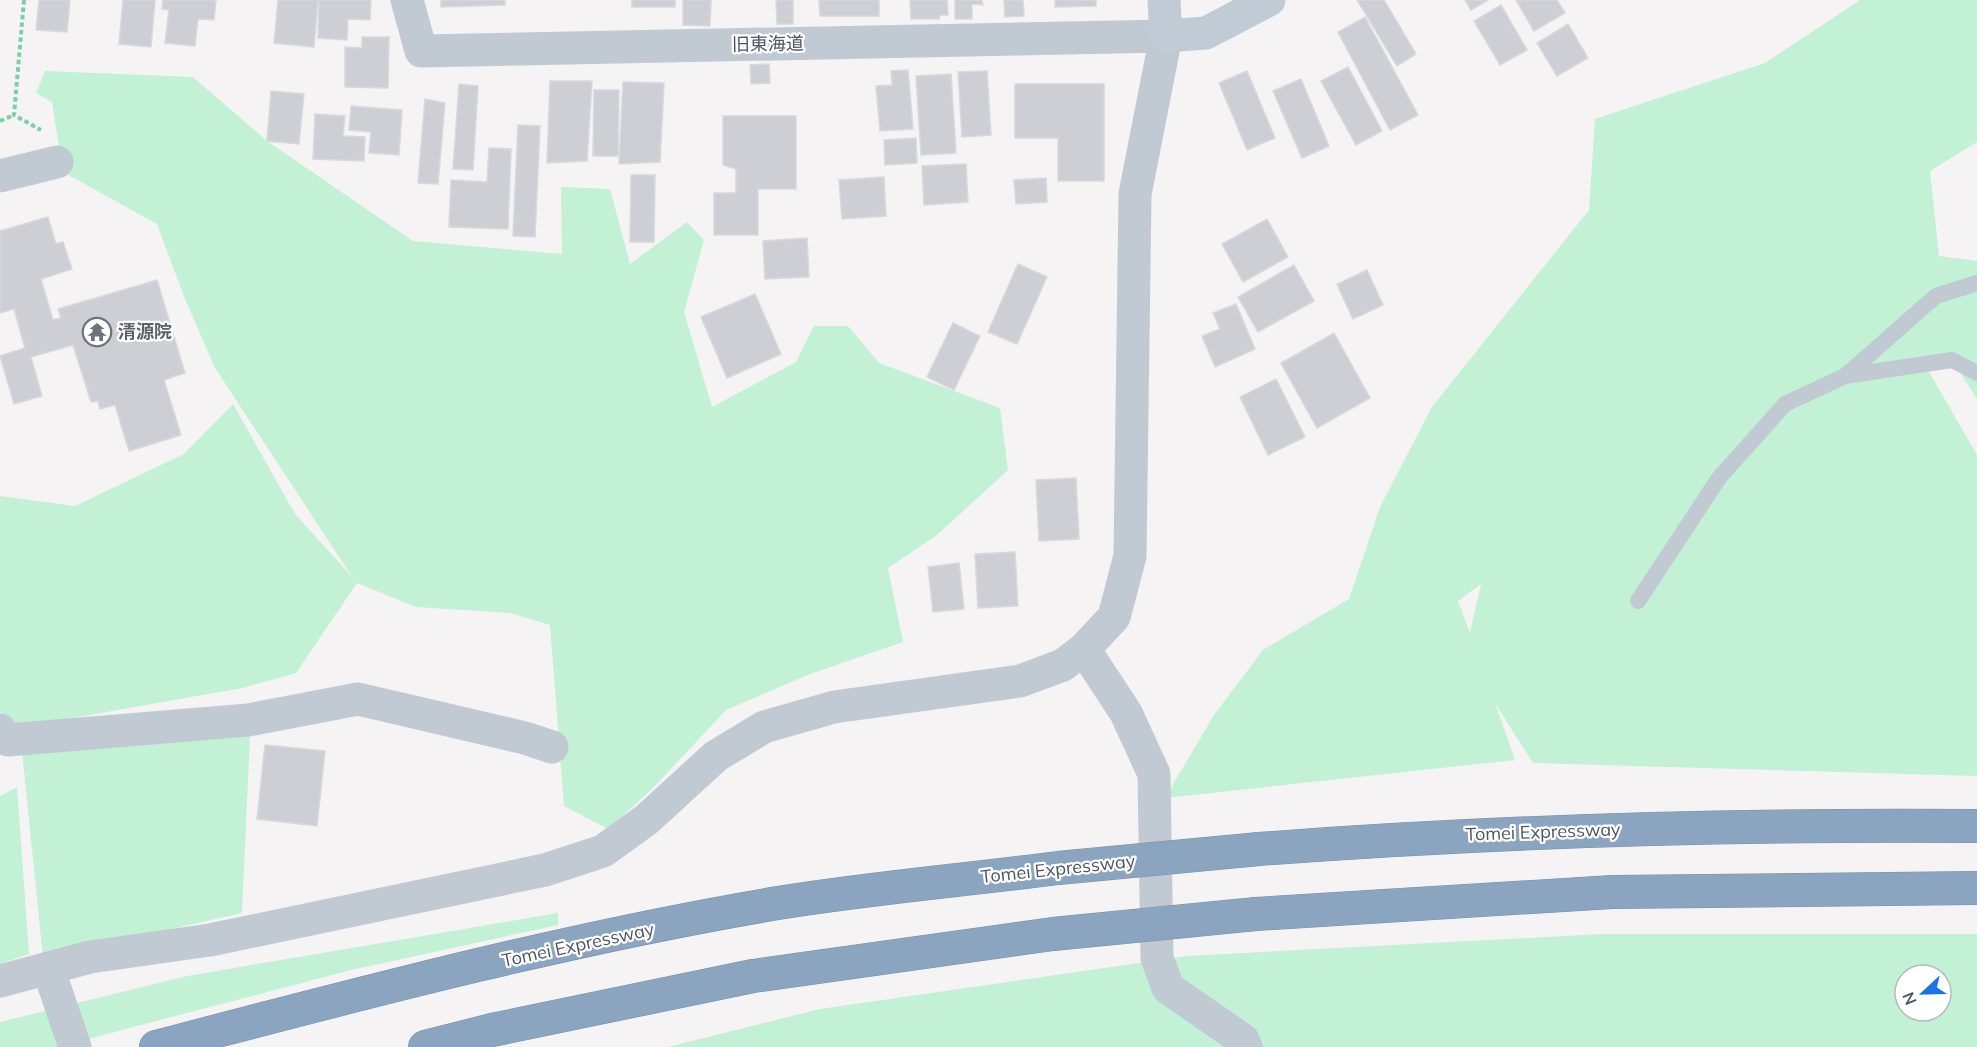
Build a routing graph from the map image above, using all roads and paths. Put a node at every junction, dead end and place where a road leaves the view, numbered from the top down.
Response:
1 (24, 0) edge
2 (407, 0) edge
3 (1164, 0) edge
4 (1269, 0) edge
5 (1167, 36) junction
6 (14, 116) junction
7 (0, 121) edge
8 (57, 162) joint
9 (0, 176) edge
10 (1977, 283) edge
11 (1977, 373) edge
12 (1845, 376) junction
13 (1638, 602) dead end
14 (1084, 650) junction
15 (0, 730) edge
16 (552, 747) dead end
17 (1977, 826) edge
18 (1977, 888) edge
19 (48, 968) junction
20 (0, 981) edge
21 (75, 1047) edge
22 (156, 1047) edge
23 (425, 1047) edge
24 (1246, 1047) edge

1 - 6 path
2 - 5 street, 旧東海道
3 - 5 main road
4 - 5 main road
5 - 14 street
6 - 7 path
6 - 8 path
8 - 9 street
10 - 12 lane
11 - 12 lane
12 - 13 lane
14 - 19 street
14 - 24 street
15 - 16 street
17 - 22 highway, Tomei Expressway, bridge
18 - 23 highway, bridge
19 - 20 street
19 - 21 street

